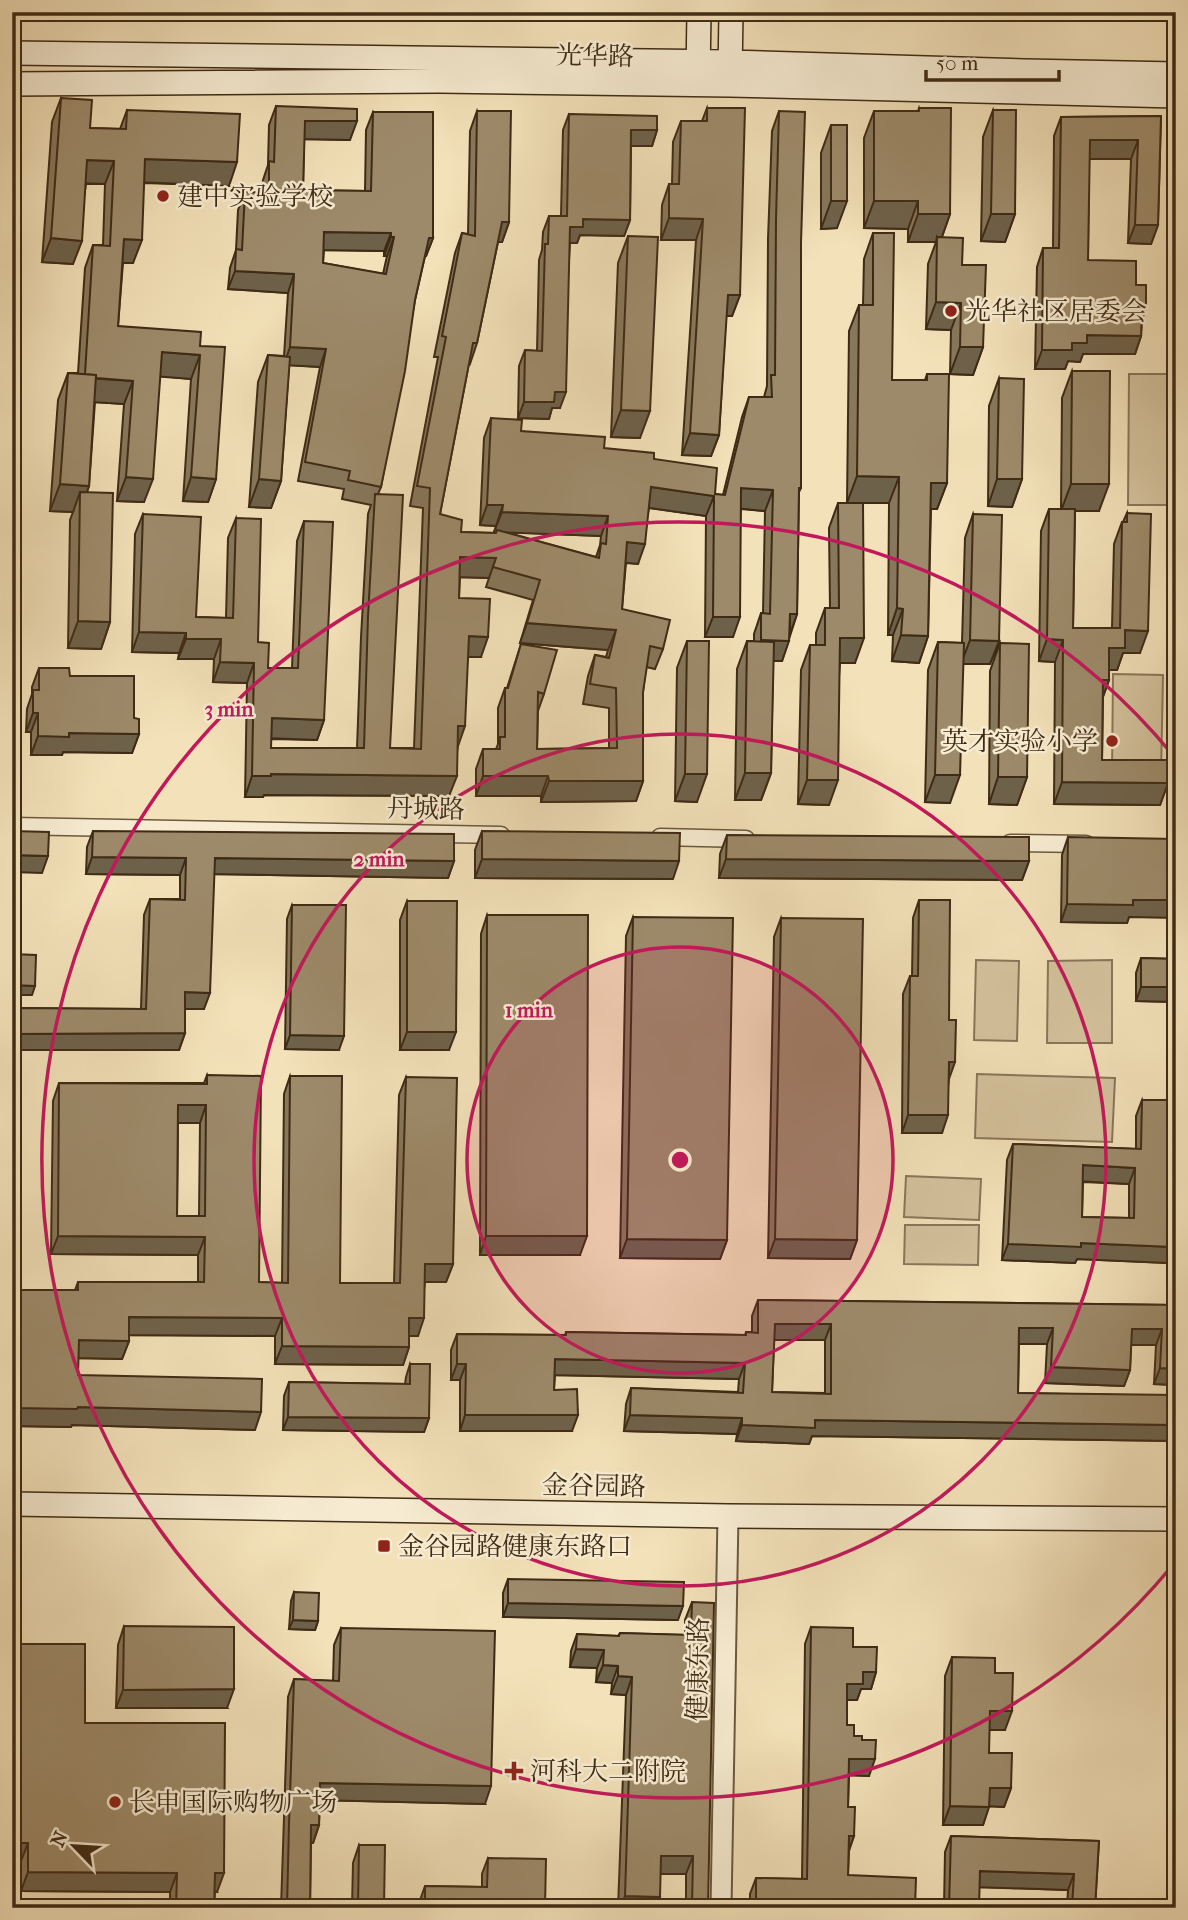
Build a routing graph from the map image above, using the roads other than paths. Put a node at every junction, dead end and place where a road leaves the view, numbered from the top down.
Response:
1 (699, 12) edge
2 (731, 12) edge
3 (12, 54) edge
4 (698, 73) junction
5 (730, 74) junction
6 (1176, 74) edge
7 (12, 84) edge
8 (1176, 96) edge
9 (12, 826) edge
10 (510, 835) edge
11 (650, 837) edge
12 (762, 839) edge
13 (992, 843) edge
14 (1097, 845) edge
15 (12, 1504) edge
16 (12, 1519) edge
17 (1176, 1519) edge
18 (728, 1521) junction
19 (1176, 1531) edge
20 (721, 1908) edge

1 - 4 main road
2 - 5 main road
3 - 4 main road, 光华路
4 - 5 main road, 光华路
4 - 7 main road, 光华路
5 - 6 main road, 光华路
5 - 8 main road, 光华路
9 - 10 street, 丹城路
11 - 12 street
13 - 14 street
15 - 18 main road, 金谷园路
16 - 18 main road, 金谷园路
17 - 18 main road, 金谷园路
18 - 19 main road, 金谷园路
18 - 20 street, 健康东路

